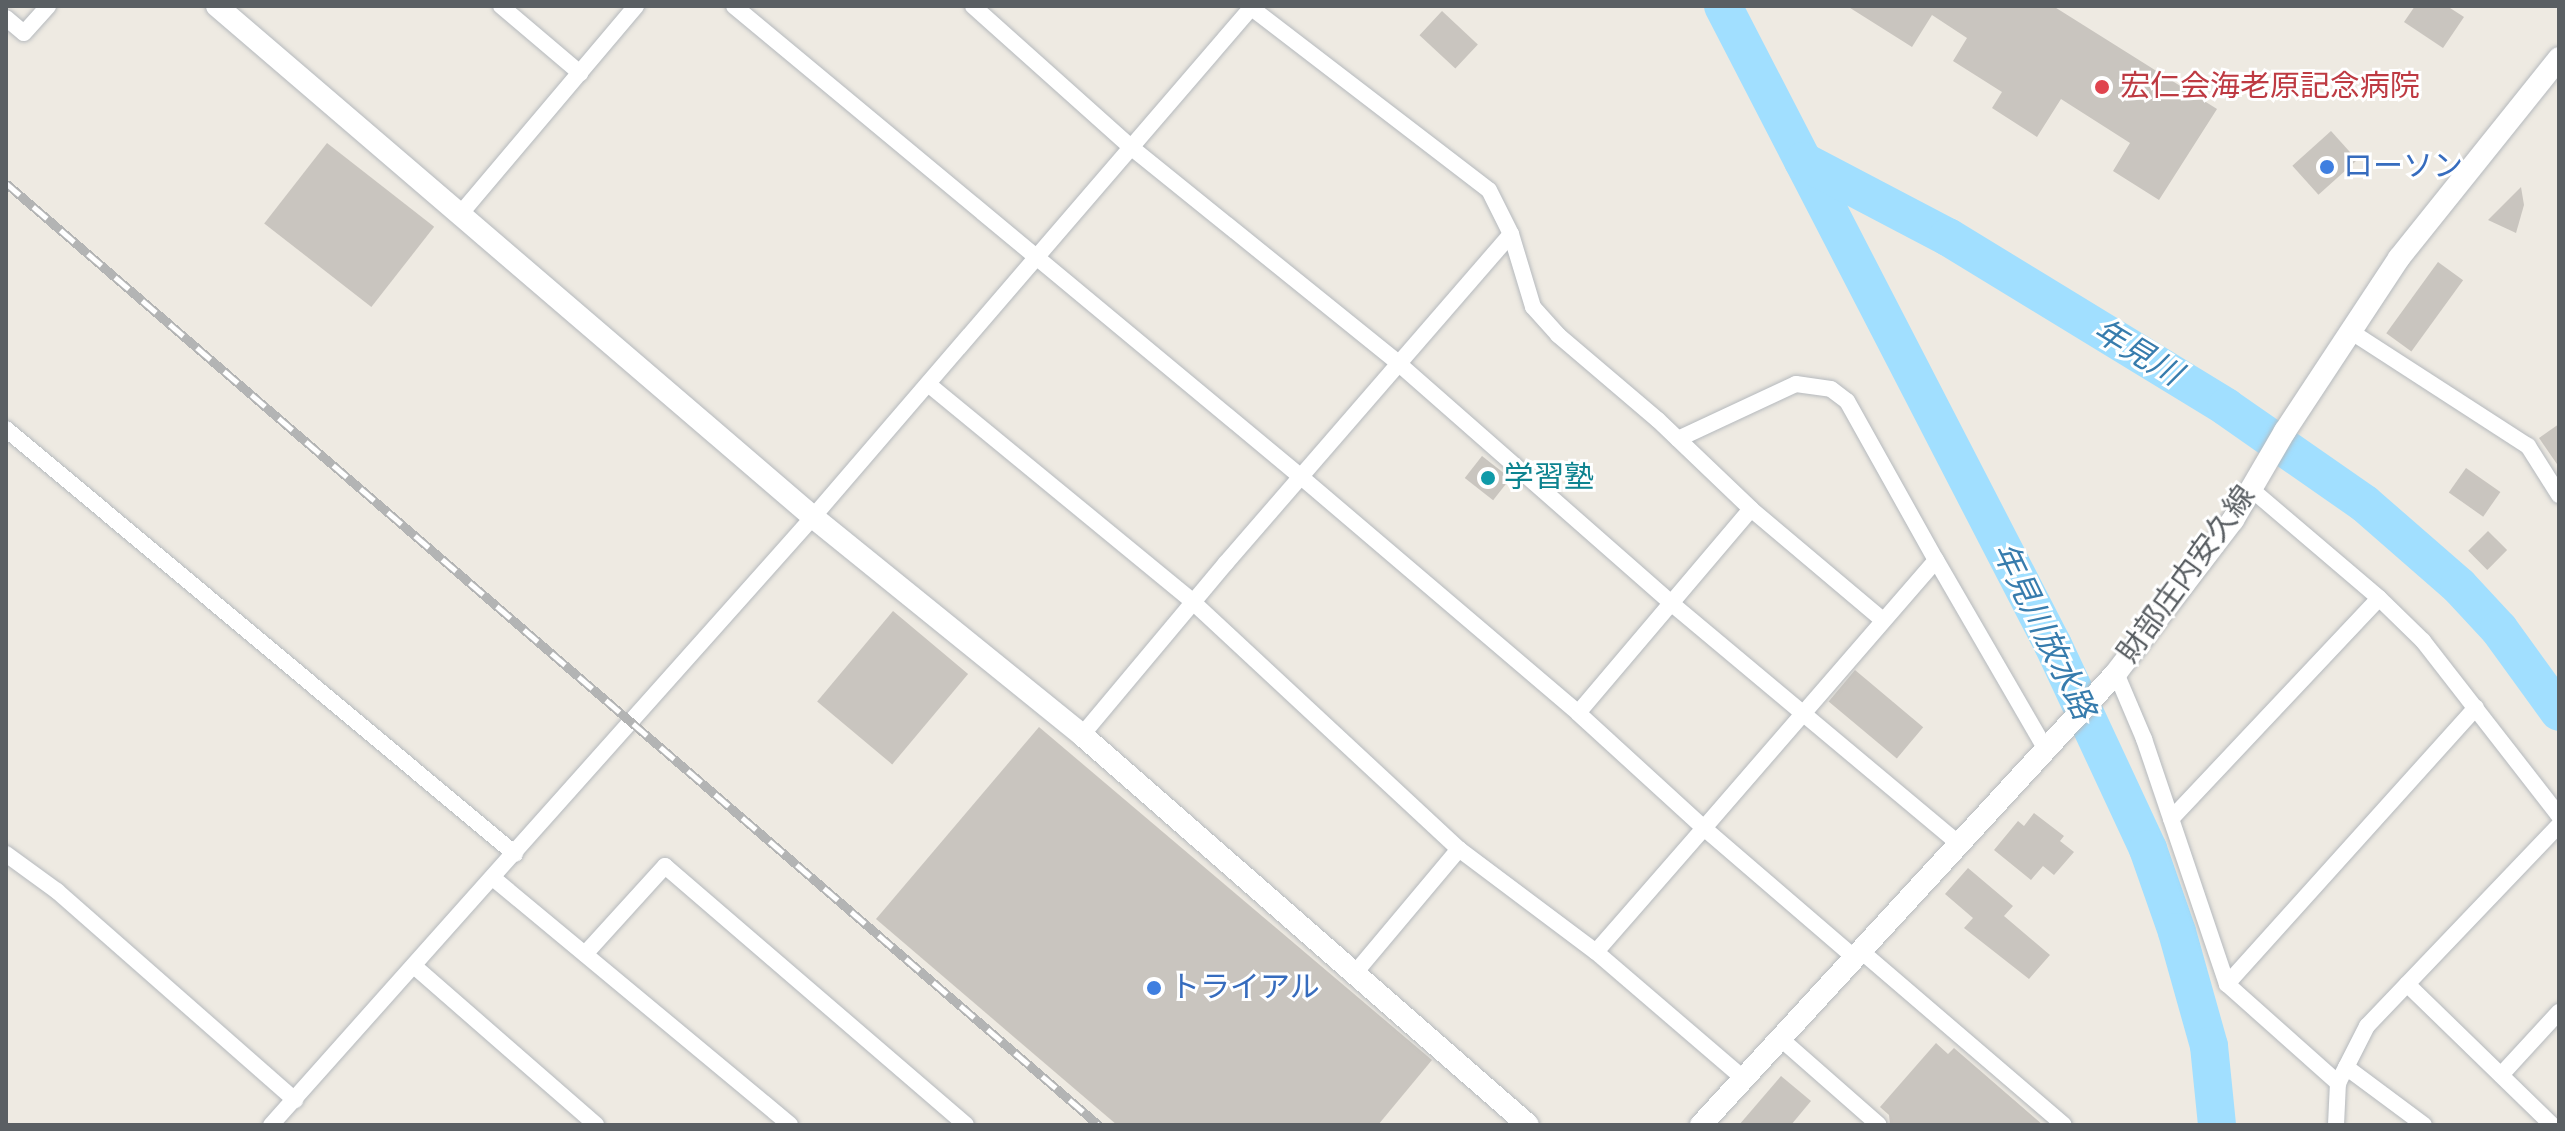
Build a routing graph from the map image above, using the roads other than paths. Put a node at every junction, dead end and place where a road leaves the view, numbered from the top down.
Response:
1 (48, 6) edge
2 (217, 6) edge
3 (501, 6) edge
4 (636, 6) edge
5 (734, 6) edge
6 (973, 6) edge
7 (1250, 7) edge
8 (6, 18) edge
9 (2559, 58) edge
10 (580, 73) junction
11 (1132, 148) junction
12 (462, 212) junction
13 (1511, 234) junction
14 (1036, 259) junction
15 (2350, 331) junction
16 (1398, 363) junction
17 (928, 384) junction
18 (6, 429) edge
19 (1678, 439) junction
20 (1300, 476) junction
21 (2254, 482) junction
22 (2559, 495) edge
23 (1751, 509) junction
24 (813, 517) junction
25 (1936, 560) junction
26 (2379, 598) junction
27 (1193, 602) junction
28 (1671, 603) junction
29 (1883, 620) junction
30 (2111, 680) junction
31 (2476, 707) junction
32 (1801, 712) junction
33 (1578, 713) junction
34 (1082, 735) junction
35 (2049, 746) junction
36 (2559, 816) edge
37 (2171, 819) junction
38 (2559, 825) edge
39 (1704, 828) junction
40 (1959, 844) junction
41 (1459, 849) junction
42 (6, 854) edge
43 (515, 854) junction
44 (493, 878) junction
45 (1596, 952) junction
46 (585, 954) junction
47 (1858, 955) junction
48 (414, 966) junction
49 (1355, 973) junction
50 (2227, 984) junction
51 (2407, 984) junction
52 (2559, 1012) edge
53 (1781, 1039) junction
54 (2346, 1067) junction
55 (2501, 1075) junction
56 (1744, 1079) junction
57 (2338, 1083) junction
58 (295, 1100) junction
59 (271, 1125) edge
60 (596, 1125) edge
61 (790, 1125) edge
62 (966, 1125) edge
63 (1528, 1125) edge
64 (1701, 1125) edge
65 (1879, 1125) edge
66 (2064, 1125) edge
67 (2336, 1125) edge
68 (2424, 1125) edge
69 (2552, 1125) edge

1 - 8 street
2 - 12 street
3 - 10 street
4 - 10 street
5 - 14 street
6 - 11 street
7 - 11 street
7 - 13 street
9 - 15 street, 財部庄内安久線
10 - 12 street
11 - 14 street
11 - 16 street
12 - 24 street
13 - 16 street
13 - 19 street
14 - 17 street
14 - 20 street
15 - 21 street, 財部庄内安久線
15 - 22 street
16 - 20 street
16 - 28 street
17 - 24 street
17 - 27 street
18 - 43 street
19 - 23 street
19 - 25 street
20 - 27 street
20 - 33 street
21 - 26 street
21 - 30 street, 財部庄内安久線
23 - 28 street
23 - 29 street
24 - 34 street
24 - 43 street
25 - 29 street
25 - 35 street
26 - 31 street
26 - 37 street
27 - 34 street
27 - 41 street
28 - 32 street
28 - 33 street
29 - 32 street
30 - 35 street, 財部庄内安久線
30 - 37 street
31 - 36 street
31 - 50 street
32 - 39 street
32 - 40 street
33 - 39 street
34 - 49 street
35 - 40 street, 財部庄内安久線
37 - 50 street
38 - 51 street
39 - 45 street
39 - 47 street
40 - 47 street, 財部庄内安久線
41 - 45 street
41 - 49 street
42 - 58 street
43 - 44 street
44 - 46 street
44 - 48 street
45 - 56 street
46 - 61 street
46 - 62 street
47 - 53 street, 財部庄内安久線
47 - 66 street
48 - 58 street
48 - 60 street
49 - 63 street
50 - 57 street
51 - 54 street
51 - 55 street
52 - 55 street
53 - 56 street, 財部庄内安久線
53 - 65 street
54 - 57 street
54 - 68 street
55 - 69 street
56 - 64 street, 財部庄内安久線
57 - 67 street
58 - 59 street

